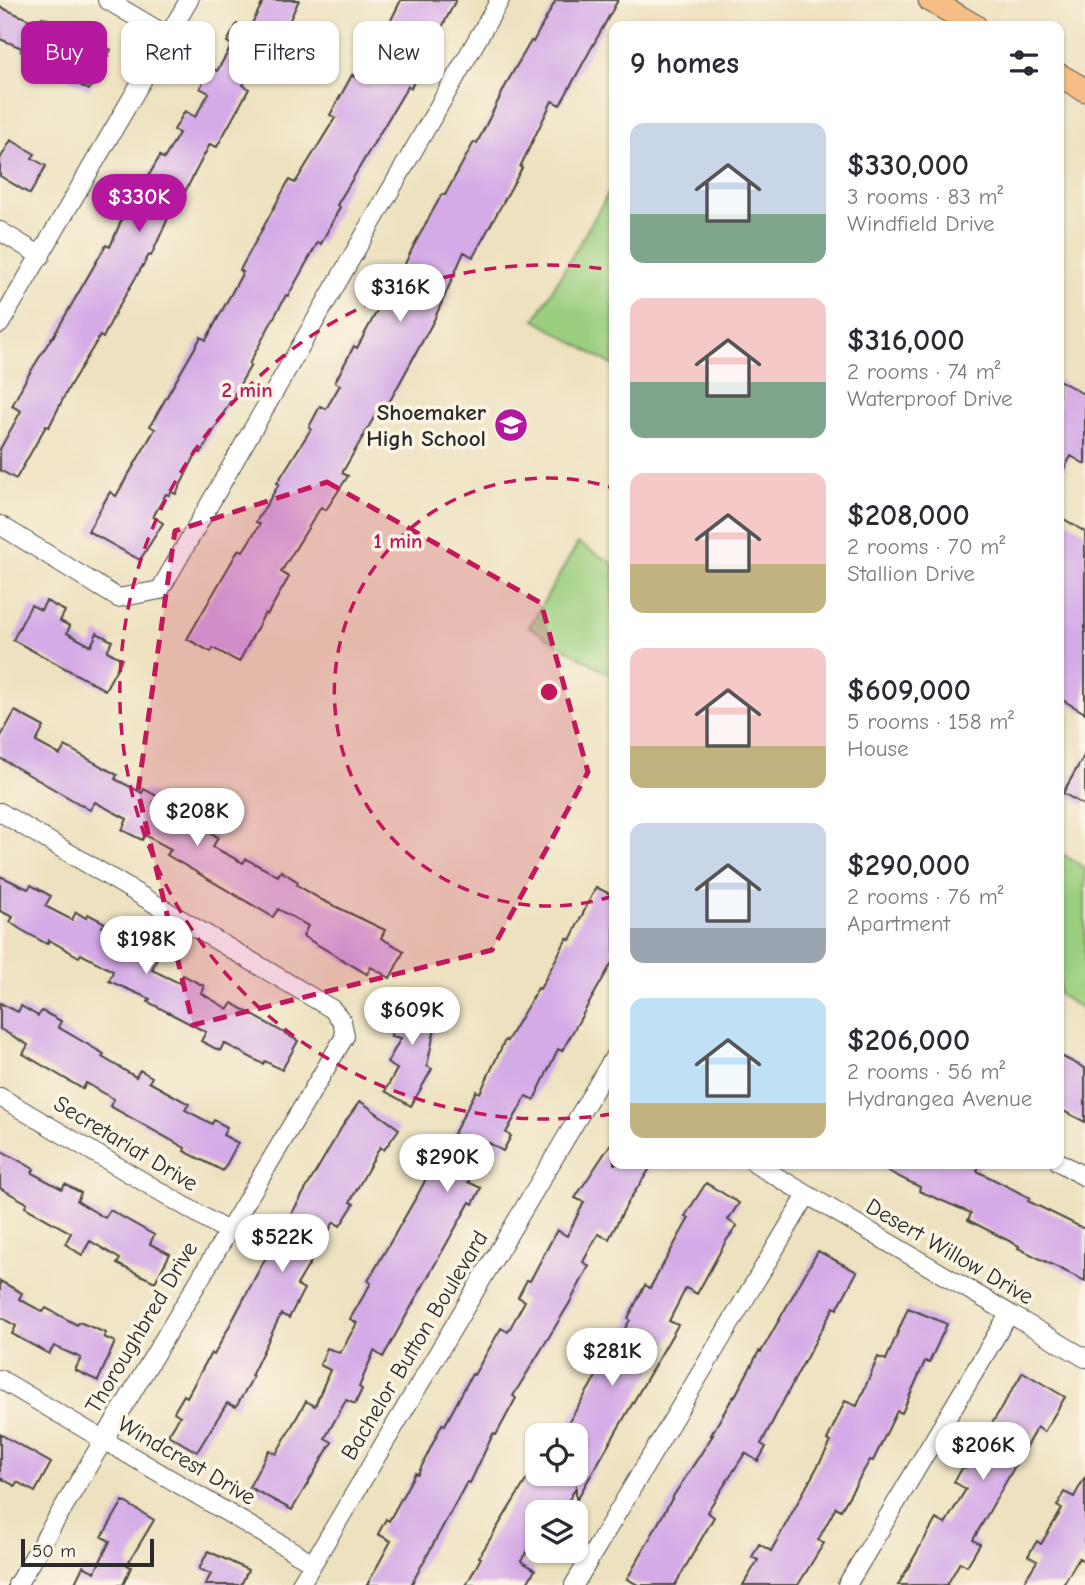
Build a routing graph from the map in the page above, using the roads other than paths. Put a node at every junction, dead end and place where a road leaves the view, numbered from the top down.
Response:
1 (107, 0) edge
2 (189, 0) edge
3 (500, 0) edge
4 (930, 0) edge
5 (143, 21) edge
6 (177, 21) edge
7 (966, 21) edge
8 (1064, 78) edge
9 (140, 84) edge
10 (1085, 90) edge
11 (0, 231) edge
12 (41, 256) junction
13 (0, 324) edge
14 (0, 525) edge
15 (0, 812) edge
16 (609, 1077) edge
17 (0, 1097) edge
18 (1064, 1165) edge
19 (763, 1169) edge
20 (1085, 1177) edge
21 (807, 1195) junction
22 (226, 1231) junction
23 (1009, 1314) junction
24 (1085, 1358) edge
25 (0, 1379) edge
26 (102, 1439) junction
27 (313, 1563) junction
28 (17, 1585) edge
29 (300, 1585) edge
30 (574, 1585) edge
31 (848, 1585) edge

1 - 5 street
2 - 6 street
3 - 14 street
4 - 7 main road
8 - 10 main road
9 - 12 street
11 - 12 street
12 - 13 street
15 - 22 street, Thoroughbred Drive
16 - 27 street, Bachelor Button Boulevard
17 - 22 street, Secretariat Drive
18 - 20 street
19 - 21 street, Desert Willow Drive
21 - 23 street, Desert Willow Drive
21 - 30 street
22 - 26 street, Thoroughbred Drive
23 - 24 street, Desert Willow Drive
23 - 31 street
25 - 26 street, Windcrest Drive
26 - 27 street, Windcrest Drive
26 - 28 street, Thoroughbred Drive
27 - 29 street, Bachelor Button Boulevard

